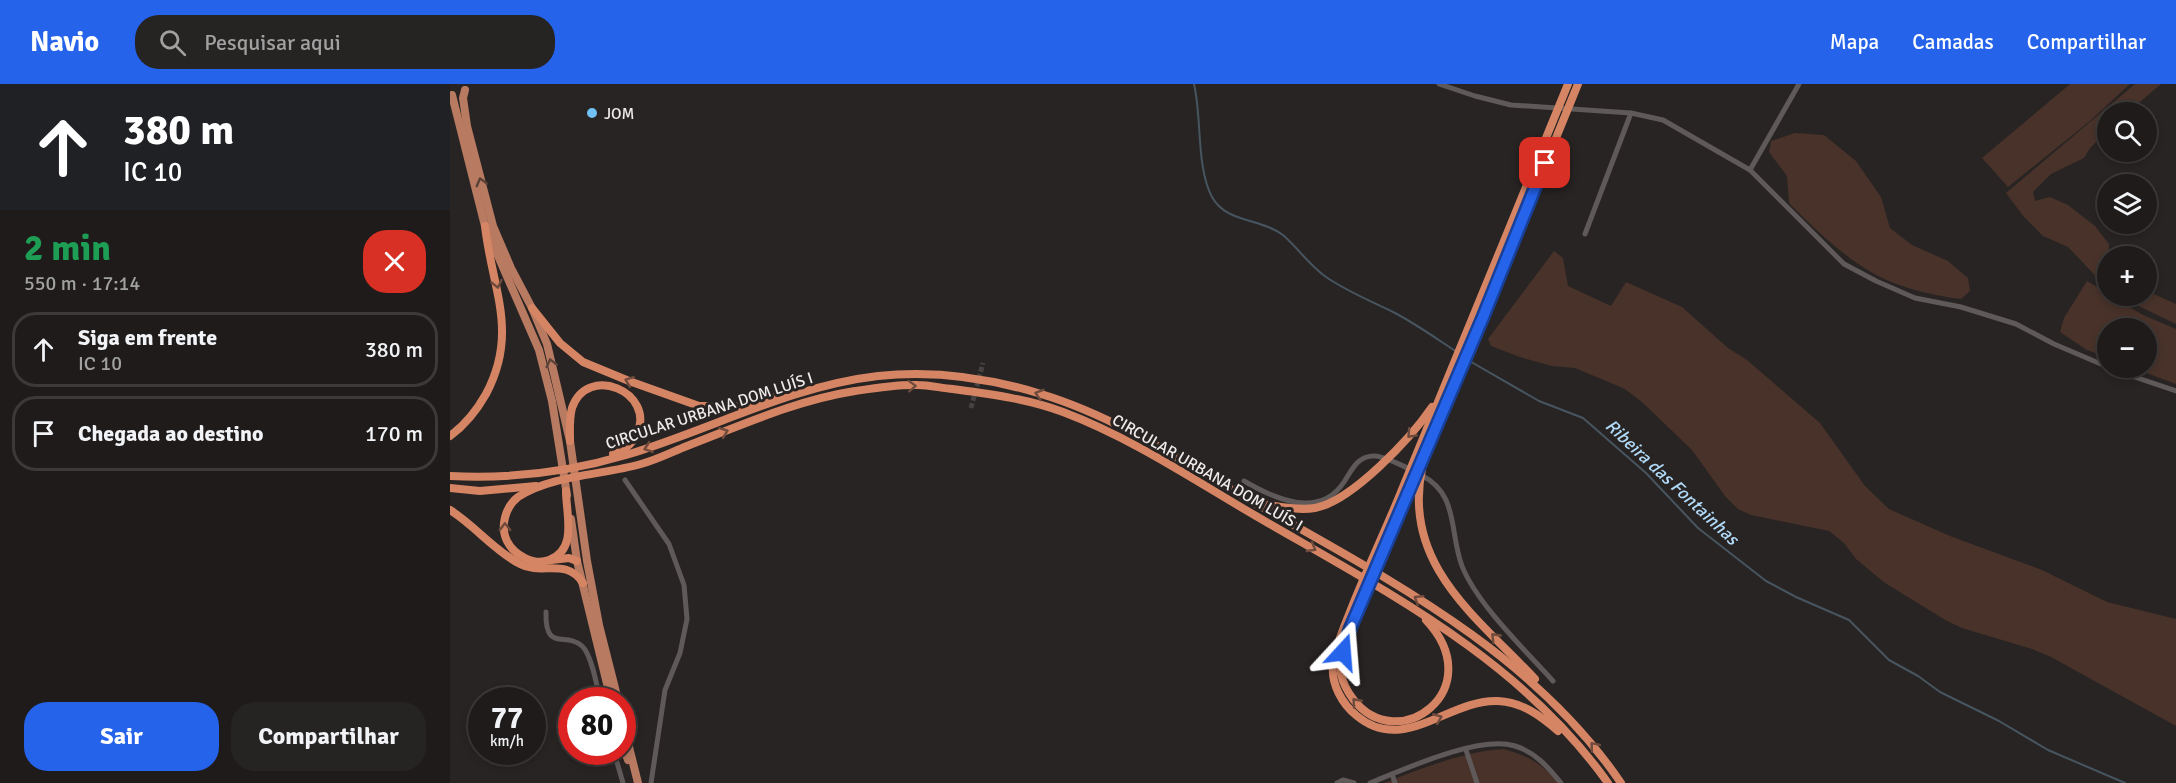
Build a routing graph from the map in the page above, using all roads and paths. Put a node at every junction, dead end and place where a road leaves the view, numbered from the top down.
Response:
1 (1439, 84) edge
2 (1568, 84) edge
3 (1578, 84) edge
4 (1799, 84) edge
5 (467, 87) edge
6 (451, 95) edge
7 (1631, 113) junction
8 (1750, 170) junction
9 (485, 226) junction
10 (1585, 234) dead end
11 (532, 308) junction
12 (2097, 362) edge
13 (2139, 378) edge
14 (848, 381) junction
15 (1445, 386) junction
16 (2176, 391) edge
17 (450, 436) edge
18 (570, 441) junction
19 (1427, 450) junction
20 (578, 466) junction
21 (450, 476) edge
22 (625, 480) dead end
23 (1244, 481) dead end
24 (548, 485) junction
25 (450, 488) edge
26 (566, 491) junction
27 (1255, 503) junction
28 (450, 510) edge
29 (1396, 513) junction
30 (586, 547) junction
31 (550, 560) junction
32 (577, 561) junction
33 (564, 567) junction
34 (583, 583) junction
35 (1410, 606) junction
36 (596, 610) junction
37 (546, 612) dead end
38 (1553, 681) dead end
39 (596, 687) edge
40 (607, 687) edge
41 (615, 687) edge
42 (1564, 711) junction
43 (1466, 750) junction
44 (1590, 759) junction
45 (618, 765) edge
46 (630, 765) edge
47 (633, 765) edge
48 (1392, 774) junction
49 (623, 783) edge
50 (637, 783) edge
51 (651, 783) edge
52 (1337, 783) edge
53 (1354, 783) edge
54 (1370, 783) edge
55 (1395, 783) edge
56 (1477, 783) edge
57 (1561, 783) edge
58 (1608, 783) edge
59 (1621, 783) edge

1 - 7 street
2 - 15 highway
3 - 19 highway
4 - 8 street
5 - 6 main road
11 -> 5 main road
6 - 9 main road
7 - 8 street
7 - 10 street
8 - 12 street
9 -> 17 highway
9 - 26 main road
14 -> 11 highway
18 -> 11 main road
13 - 16 street
14 -> 20 highway, CIRCULAR URBANA DOM LUÍS I
27 -> 14 highway, CIRCULAR URBANA DOM LUÍS I
15 -> 27 highway
15 - 29 highway
18 - 20 highway
18 - 30 main road
19 - 29 highway
42 -> 19 highway
20 - 21 highway
22 - 51 street
23 - 38 street
24 - 25 highway
31 -> 24 highway
24 -> 35 highway, CIRCULAR URBANA DOM LUÍS I
26 - 31 highway
26 - 32 main road
42 -> 27 highway, CIRCULAR URBANA DOM LUÍS I
28 - 33 highway
35 -> 29 highway
29 -> 44 highway
30 - 32 main road
30 - 36 main road
31 - 32 highway
32 - 33 highway
32 - 34 main road
32 - 36 main road
33 - 34 highway
34 - 40 main road
35 - 44 highway, CIRCULAR URBANA DOM LUÍS I
36 - 41 main road
37 - 39 street
59 -> 42 highway, CIRCULAR URBANA DOM LUÍS I
43 - 48 street
43 - 56 street
43 - 57 street
44 - 58 highway, CIRCULAR URBANA DOM LUÍS I
45 - 49 street
46 - 50 main road
47 - 50 main road
48 - 54 street
48 - 55 street
52 - 53 street

